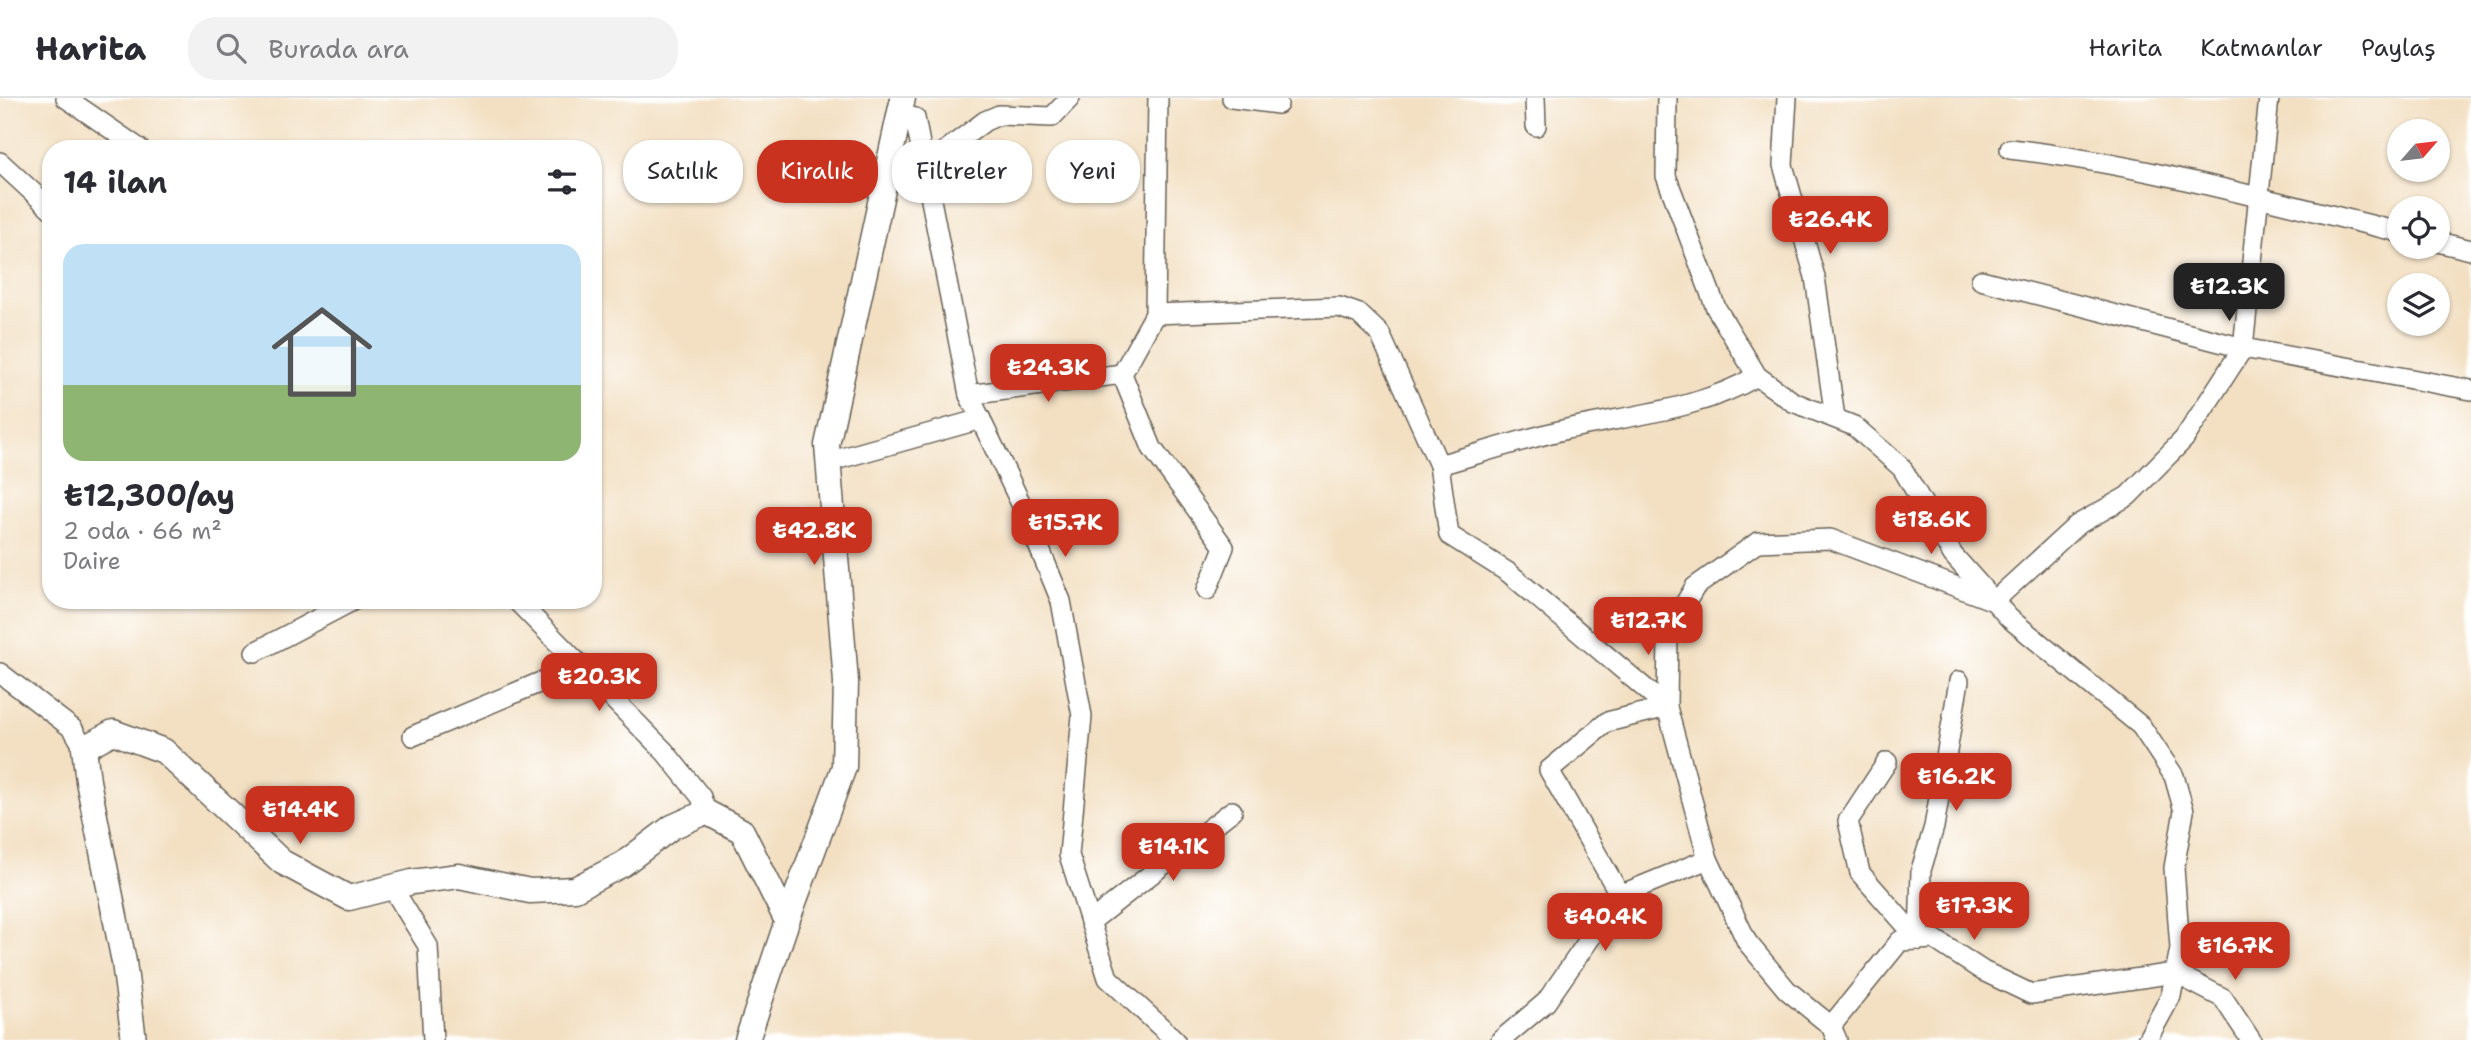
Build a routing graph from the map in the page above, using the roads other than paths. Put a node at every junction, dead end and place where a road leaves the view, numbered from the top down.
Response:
1 (66, 98) edge
2 (1070, 98) edge
3 (1158, 98) edge
4 (1232, 98) edge
5 (1535, 98) edge
6 (1667, 98) edge
7 (1787, 98) edge
8 (2269, 98) edge
9 (1278, 104) dead end
10 (901, 106) edge
11 (1536, 126) dead end
12 (127, 140) edge
13 (920, 140) edge
14 (960, 140) edge
15 (2011, 149) dead end
16 (0, 162) edge
17 (2258, 198) junction
18 (42, 201) edge
19 (932, 203) edge
20 (2387, 229) edge
21 (2450, 245) edge
22 (2471, 250) edge
23 (1981, 280) dead end
24 (1155, 314) junction
25 (2243, 348) junction
26 (1122, 374) junction
27 (1757, 376) junction
28 (2471, 390) edge
29 (969, 395) junction
30 (1835, 418) junction
31 (981, 419) junction
32 (828, 462) junction
33 (1438, 465) junction
34 (1207, 590) dead end
35 (1994, 601) junction
36 (337, 609) edge
37 (525, 609) edge
38 (255, 652) dead end
39 (581, 665) junction
40 (0, 673) edge
41 (1959, 681) dead end
42 (1667, 707) junction
43 (413, 736) dead end
44 (84, 748) junction
45 (1886, 762) dead end
46 (1232, 811) dead end
47 (705, 812) junction
48 (1708, 859) junction
49 (392, 887) junction
50 (1620, 895) junction
51 (787, 921) junction
52 (1090, 922) junction
53 (1919, 940) junction
54 (2175, 973) junction
55 (1834, 1033) edge
56 (134, 1040) edge
57 (433, 1040) edge
58 (747, 1040) edge
59 (1175, 1040) edge
60 (1501, 1040) edge
61 (2147, 1040) edge
62 (2251, 1040) edge

1 - 12 street
2 - 14 street
3 - 24 street
4 - 9 street
5 - 11 street
6 - 27 street
7 - 30 street
8 - 17 street
10 - 13 street
10 - 32 street
15 - 17 street
16 - 18 street
17 - 20 street
17 - 25 street
19 - 29 street
21 - 22 street
23 - 25 street
24 - 26 street
24 - 33 street
25 - 28 street
25 - 35 street
26 - 29 street
26 - 34 street
27 - 30 street
27 - 33 street
29 - 31 street
30 - 35 street
31 - 32 street
31 - 52 street
32 - 51 street
33 - 42 street
35 - 42 street
35 - 54 street
36 - 38 street
37 - 39 street
39 - 43 street
39 - 47 street
40 - 44 street
41 - 53 street
42 - 48 street
42 - 50 street
44 - 49 street
44 - 56 street
45 - 53 street
46 - 52 street
47 - 49 street
47 - 51 street
48 - 50 street
48 - 55 street
49 - 57 street
50 - 60 street
51 - 58 street
52 - 59 street
53 - 54 street
53 - 55 street
54 - 61 street
54 - 62 street

